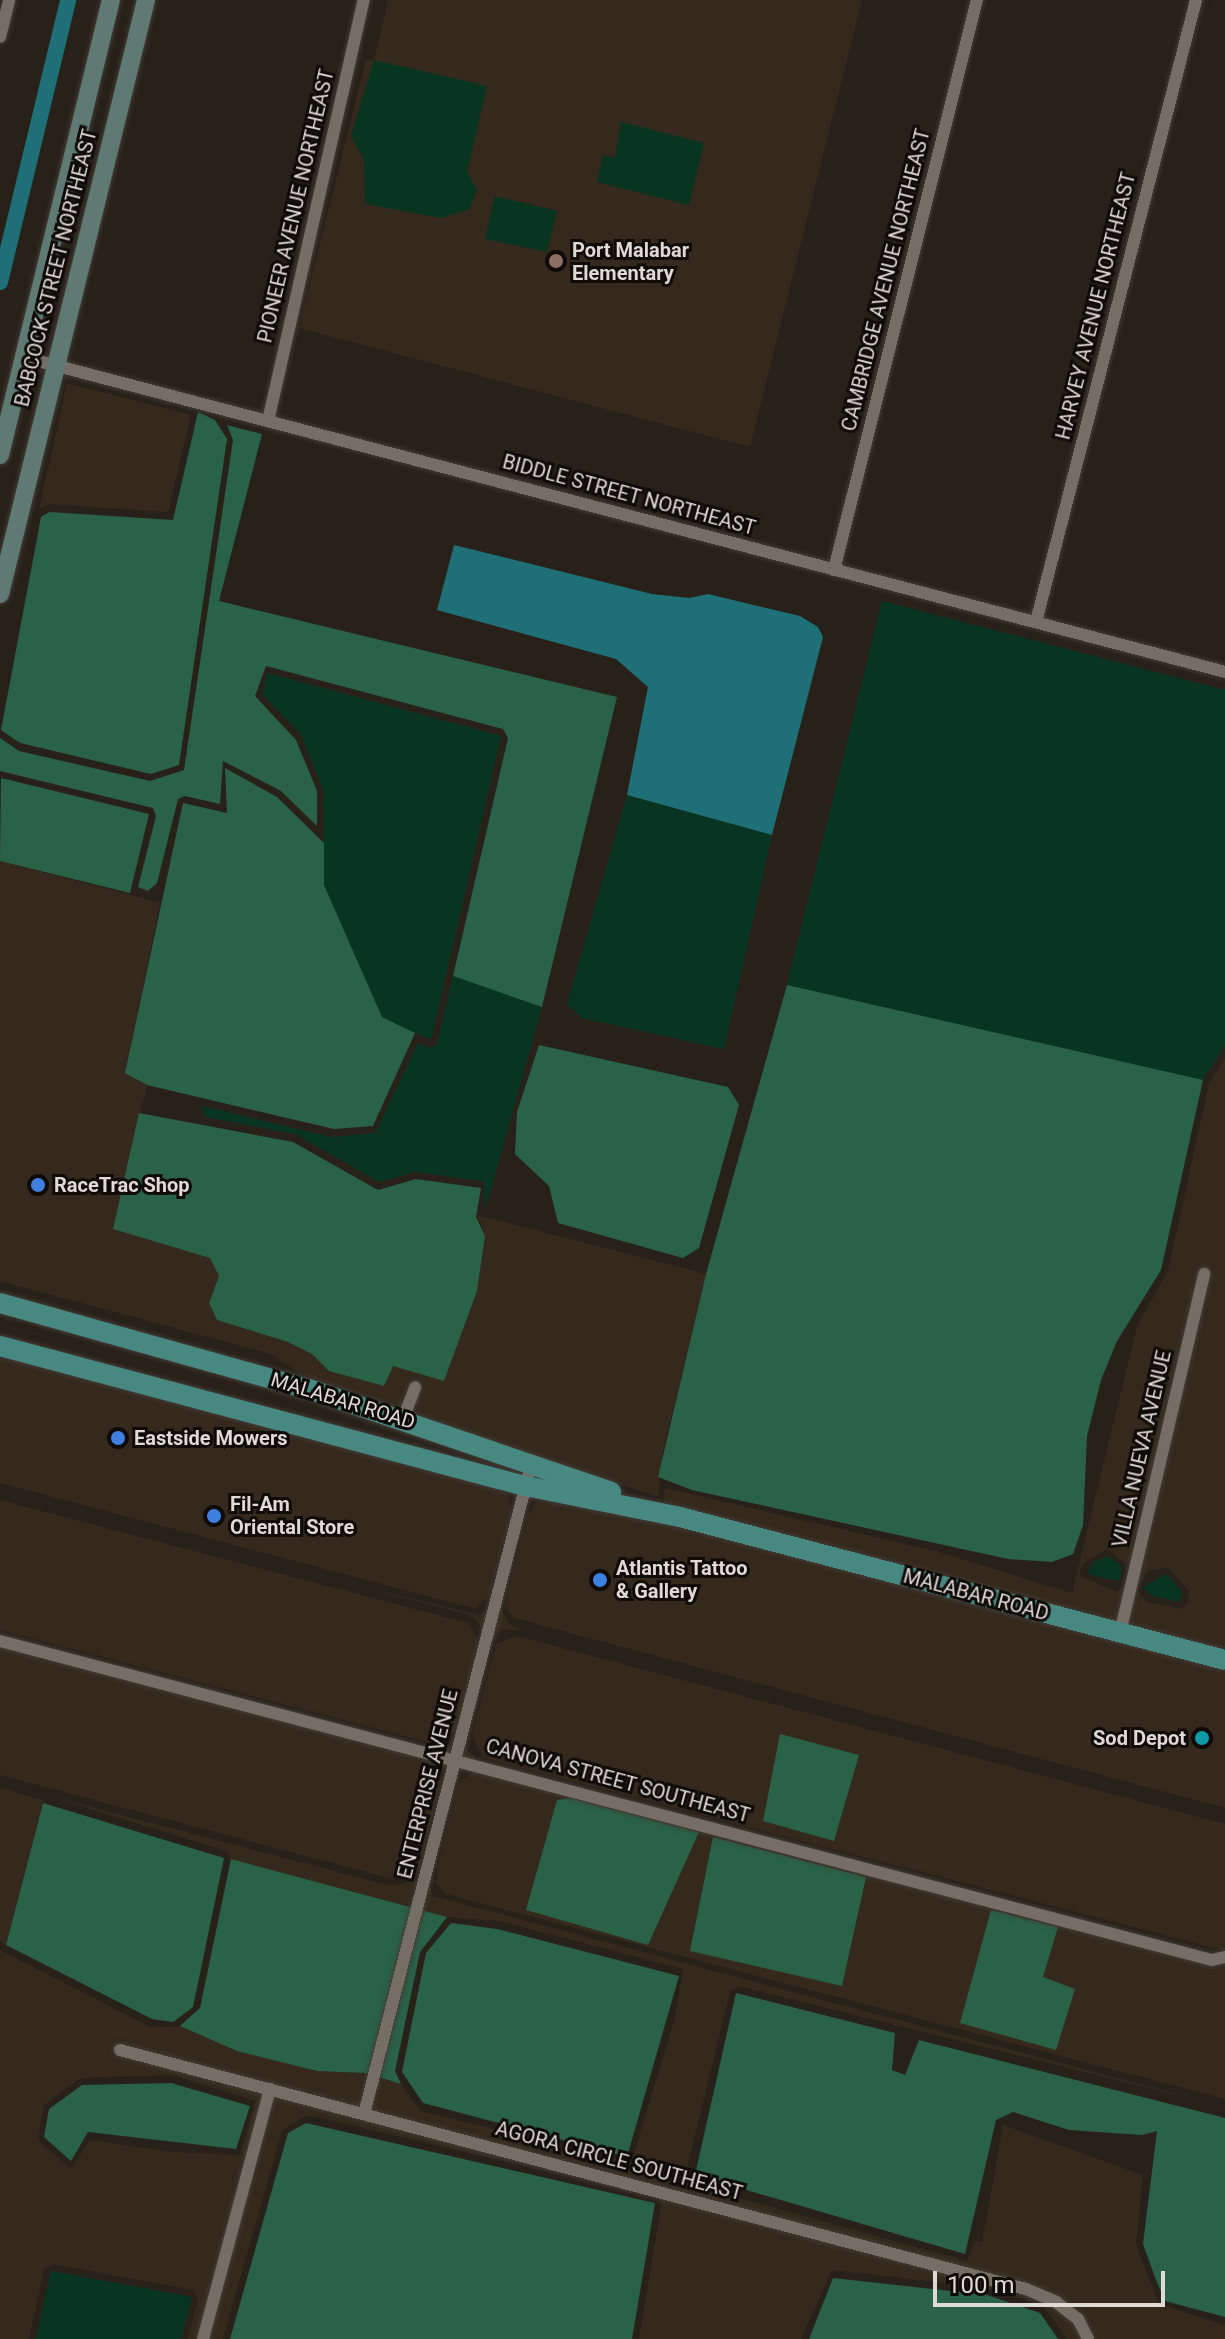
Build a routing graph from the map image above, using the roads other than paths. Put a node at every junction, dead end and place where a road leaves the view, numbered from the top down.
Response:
1 (9, 0) edge
2 (111, 0) edge
3 (146, 0) edge
4 (364, 0) edge
5 (977, 0) edge
6 (1196, 0) edge
7 (0, 37) edge
8 (23, 357) junction
9 (55, 365) junction
10 (268, 421) junction
11 (0, 455) edge
12 (834, 570) junction
13 (0, 594) edge
14 (1036, 622) junction
15 (1225, 672) edge
16 (1204, 1274) dead end
17 (0, 1303) edge
18 (0, 1346) edge
19 (415, 1387) dead end
20 (271, 1417) junction
21 (403, 1419) junction
22 (531, 1465) junction
23 (525, 1486) junction
24 (680, 1517) junction
25 (1120, 1633) junction
26 (0, 1641) edge
27 (1225, 1660) edge
28 (454, 1759) junction
29 (1225, 1957) edge
30 (120, 2050) dead end
31 (270, 2089) junction
32 (364, 2114) junction
33 (203, 2339) edge
34 (1088, 2339) edge

1 - 7 street
2 - 8 main road, BABCOCK STREET NORTHEAST
3 - 9 main road, BABCOCK STREET NORTHEAST
4 - 10 street, PIONEER AVENUE NORTHEAST
5 - 12 street, CAMBRIDGE AVENUE NORTHEAST
6 - 14 street, HARVEY AVENUE NORTHEAST
8 - 9 street, BIDDLE STREET NORTHEAST
8 - 11 main road, BABCOCK STREET NORTHEAST
9 - 10 street, BIDDLE STREET NORTHEAST
9 - 13 main road, BABCOCK STREET NORTHEAST
10 - 12 street, BIDDLE STREET NORTHEAST
12 - 14 street, BIDDLE STREET NORTHEAST
14 - 15 street, BIDDLE STREET NORTHEAST
16 - 25 street, VILLA NUEVA AVENUE
17 - 21 main road, MALABAR ROAD
18 - 20 main road, MALABAR ROAD
19 - 21 street
20 - 21 main road
20 - 23 main road, MALABAR ROAD
21 - 22 main road, MALABAR ROAD
22 - 23 street, ENTERPRISE AVENUE
22 - 24 main road, MALABAR ROAD
23 - 24 main road, MALABAR ROAD
23 - 28 street, ENTERPRISE AVENUE
24 - 25 main road, MALABAR ROAD
25 - 27 main road, MALABAR ROAD
26 - 28 street, CANOVA STREET SOUTHEAST
28 - 29 street, CANOVA STREET SOUTHEAST
28 - 32 street, ENTERPRISE AVENUE
30 - 31 street, AGORA CIRCLE SOUTHEAST
31 - 32 street, AGORA CIRCLE SOUTHEAST
31 - 33 street
32 - 34 street, AGORA CIRCLE SOUTHEAST

